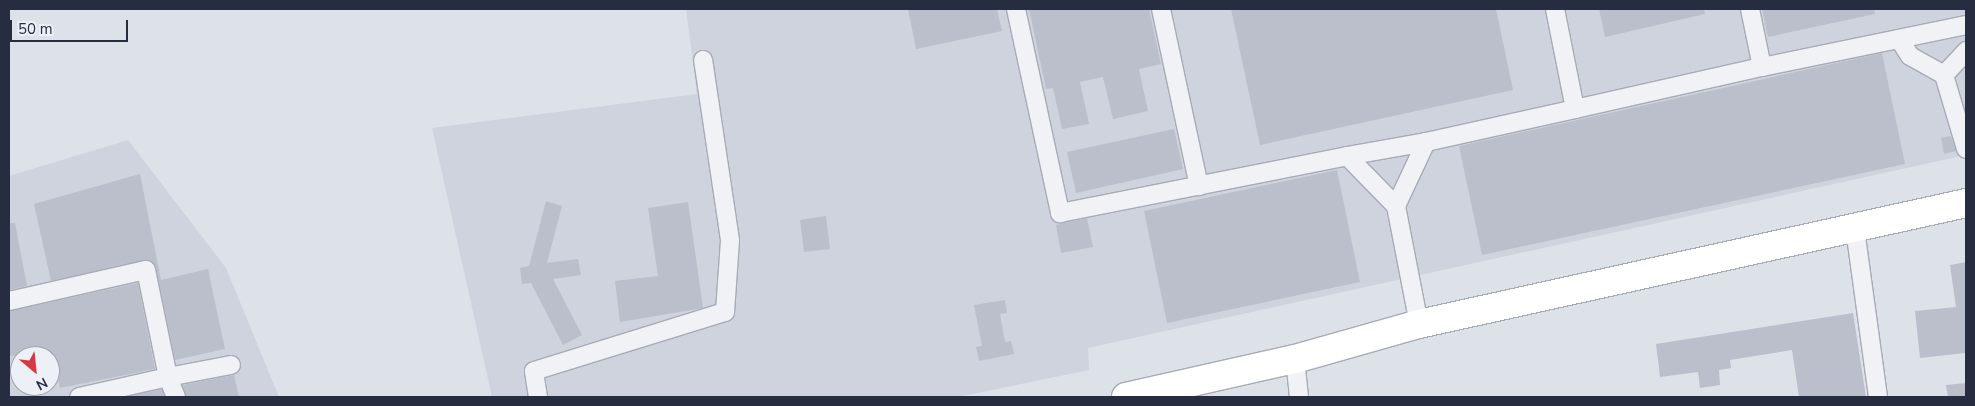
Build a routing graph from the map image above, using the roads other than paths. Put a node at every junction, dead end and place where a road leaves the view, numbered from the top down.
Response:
1 (1016, 9) edge
2 (1161, 9) edge
3 (1555, 9) edge
4 (1750, 9) edge
5 (1966, 24) edge
6 (1899, 38) junction
7 (1966, 51) edge
8 (703, 60) dead end
9 (1762, 67) junction
10 (1944, 75) junction
11 (1575, 109) junction
12 (1426, 142) junction
13 (1966, 149) edge
14 (1347, 156) junction
15 (1199, 186) junction
16 (1966, 203) edge
17 (1396, 206) junction
18 (1855, 229) junction
19 (9, 301) edge
20 (1419, 324) junction
21 (1295, 359) junction
22 (231, 365) dead end
23 (168, 377) junction
24 (80, 397) edge
25 (176, 397) edge
26 (538, 397) edge
27 (1126, 397) edge
28 (1300, 397) edge
29 (1878, 397) edge

1 - 15 street
2 - 15 street
3 - 11 street
4 - 9 street
5 - 6 street
6 - 9 street
6 - 10 street
7 - 10 street
8 - 26 street
9 - 11 street
10 - 13 street
11 - 12 street
12 - 14 street
12 - 17 street
14 - 15 street
14 - 17 street
16 - 18 highway
17 - 20 street
18 - 20 highway
18 - 29 street
19 - 23 street
20 - 21 highway
21 - 27 highway
21 - 28 street
22 - 23 street
23 - 24 street
23 - 25 street

